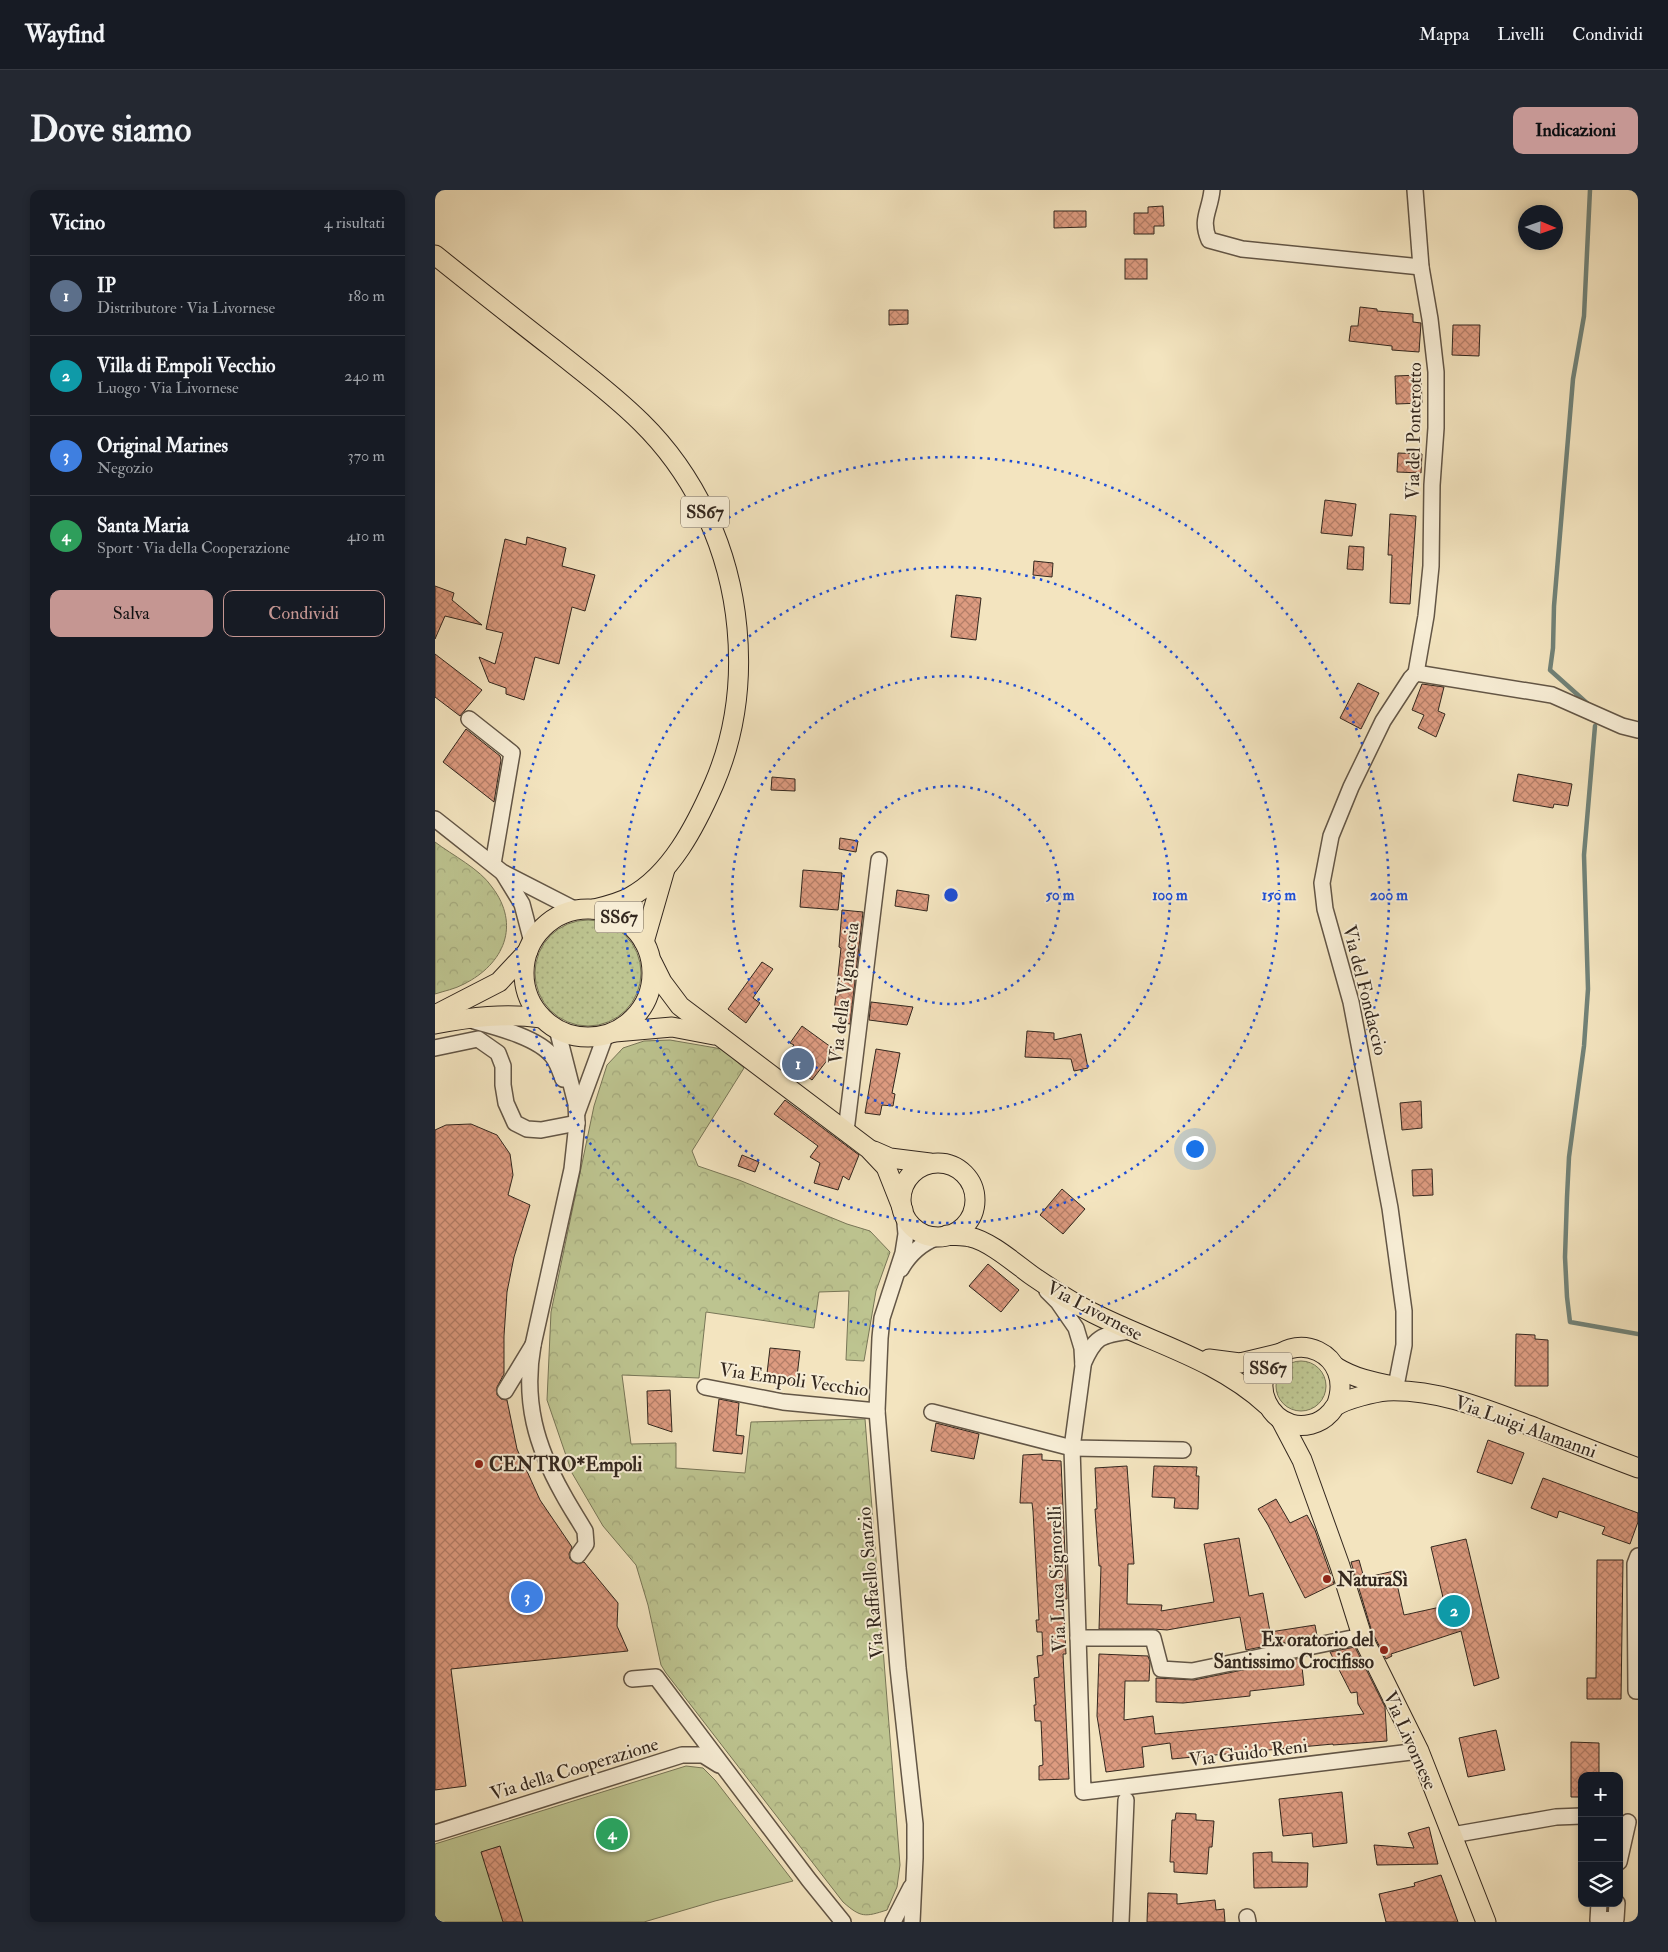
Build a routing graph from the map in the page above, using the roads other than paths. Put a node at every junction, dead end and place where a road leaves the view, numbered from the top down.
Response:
1 (1212, 190) edge
2 (1415, 190) edge
3 (435, 255) edge
4 (1421, 267) junction
5 (1416, 673) junction
6 (469, 719) dead end
7 (1638, 730) edge
8 (435, 819) edge
9 (879, 860) dead end
10 (497, 868) junction
11 (666, 868) junction
12 (585, 910) junction
13 (530, 946) junction
14 (646, 948) junction
15 (435, 1015) edge
16 (465, 1018) junction
17 (435, 1024) edge
18 (550, 1024) junction
19 (609, 1033) junction
20 (721, 1036) junction
21 (435, 1048) edge
22 (577, 1114) junction
23 (846, 1131) junction
24 (869, 1149) junction
25 (930, 1163) junction
26 (975, 1198) junction
27 (903, 1212) junction
28 (943, 1236) junction
29 (1004, 1254) junction
30 (1034, 1277) junction
31 (893, 1283) junction
32 (1130, 1331) junction
33 (533, 1345) junction
34 (1281, 1353) junction
35 (1193, 1356) junction
36 (1083, 1366) junction
37 (1335, 1367) junction
38 (705, 1387) dead end
39 (1404, 1389) junction
40 (505, 1391) dead end
41 (1267, 1405) junction
42 (1336, 1406) junction
43 (877, 1411) junction
44 (932, 1412) dead end
45 (1281, 1420) junction
46 (1072, 1448) junction
47 (1183, 1450) dead end
48 (1638, 1468) edge
49 (578, 1555) dead end
50 (1638, 1556) edge
51 (1362, 1636) junction
52 (1078, 1638) junction
53 (632, 1678) dead end
54 (1638, 1691) edge
55 (1419, 1751) junction
56 (724, 1768) junction
57 (1083, 1792) joint
58 (1126, 1800) dead end
59 (1578, 1816) edge
60 (1628, 1823) edge
61 (435, 1833) edge
62 (1452, 1836) junction
63 (1623, 1845) edge
64 (914, 1881) junction
65 (1599, 1907) edge
66 (1617, 1907) edge
67 (843, 1922) edge
68 (893, 1922) edge
69 (912, 1922) edge
70 (1121, 1922) edge
71 (1486, 1922) edge

1 - 4 street
2 - 4 street, Via del Ponterotto
3 - 11 main road, SS67
4 - 5 street, Via del Ponterotto
5 - 7 street
5 - 39 street, Via del Fondaccio
6 - 10 street
8 - 10 street, Via Livornese / SS67
9 - 23 street, Via della Vignaccia
10 - 12 street, Via Livornese / SS67
10 - 13 street, Via Livornese / SS67
11 - 12 main road, SS67
11 - 14 main road, SS67
12 - 13 main road, SS67
12 - 14 main road, Via Livornese / SS67
13 - 15 main road
13 - 18 main road, Via Livornese / SS67
14 - 19 main road, Via Livornese / SS67
14 - 20 main road, Via Livornese / SS67
16 - 17 main road
16 - 18 main road
16 - 22 street
18 - 19 main road, Via Livornese / SS67
18 - 22 street
19 - 20 main road, Via Livornese / SS67
19 - 22 street
20 - 23 main road, Via Livornese / SS67
21 - 22 street
22 - 33 street
23 - 24 main road, Via Livornese / SS67
24 - 25 main road, Via Livornese / SS67
24 - 27 main road, Via Livornese / SS67
25 - 26 main road, Via Livornese / SS67
25 - 27 main road
26 - 28 main road
26 - 29 main road, Via Livornese / SS67
27 - 28 main road, Via Livornese / SS67
27 - 31 street, Via Raffaello Sanzio
28 - 29 main road, Via Livornese / SS67
28 - 31 street, Via Raffaello Sanzio
29 - 30 main road, Via Livornese / SS67
30 - 32 main road, Via Livornese / SS67
30 - 36 street
31 - 43 street, Via Raffaello Sanzio
32 - 35 main road, Via Livornese / SS67
32 - 36 street
33 - 40 street
33 - 49 street
34 - 35 main road, Via Livornese / SS67
34 - 37 main road, Via Livornese / SS67
34 - 41 main road, SS67
35 - 41 main road, Via Livornese / SS67
36 - 46 street, Via Luca Signorelli
37 - 39 main road, Via Luigi Alamanni
37 - 42 main road
38 - 43 street, Via Empoli Vecchio
39 - 42 main road, Via Luigi Alamanni
39 - 48 main road, Via Luigi Alamanni
41 - 45 main road, Via Livornese / SS67
42 - 45 main road
43 - 64 street, Via Raffaello Sanzio
44 - 46 street
45 - 51 main road, Via Livornese
46 - 47 street
46 - 52 street, Via Luca Signorelli
50 - 54 street
51 - 52 street
51 - 55 main road, Via Livornese
52 - 57 street, Via Luca Signorelli
53 - 56 street, Via della Cooperazione
55 - 57 street, Via Guido Reni
55 - 62 main road, Via Livornese
56 - 61 street, Via della Cooperazione
56 - 67 street, Via della Cooperazione
58 - 70 street
59 - 62 street
60 - 63 street
62 - 71 main road, Via Livornese
64 - 68 street, Via Raffaello Sanzio
64 - 69 street, Via Raffaello Sanzio
65 - 66 street

